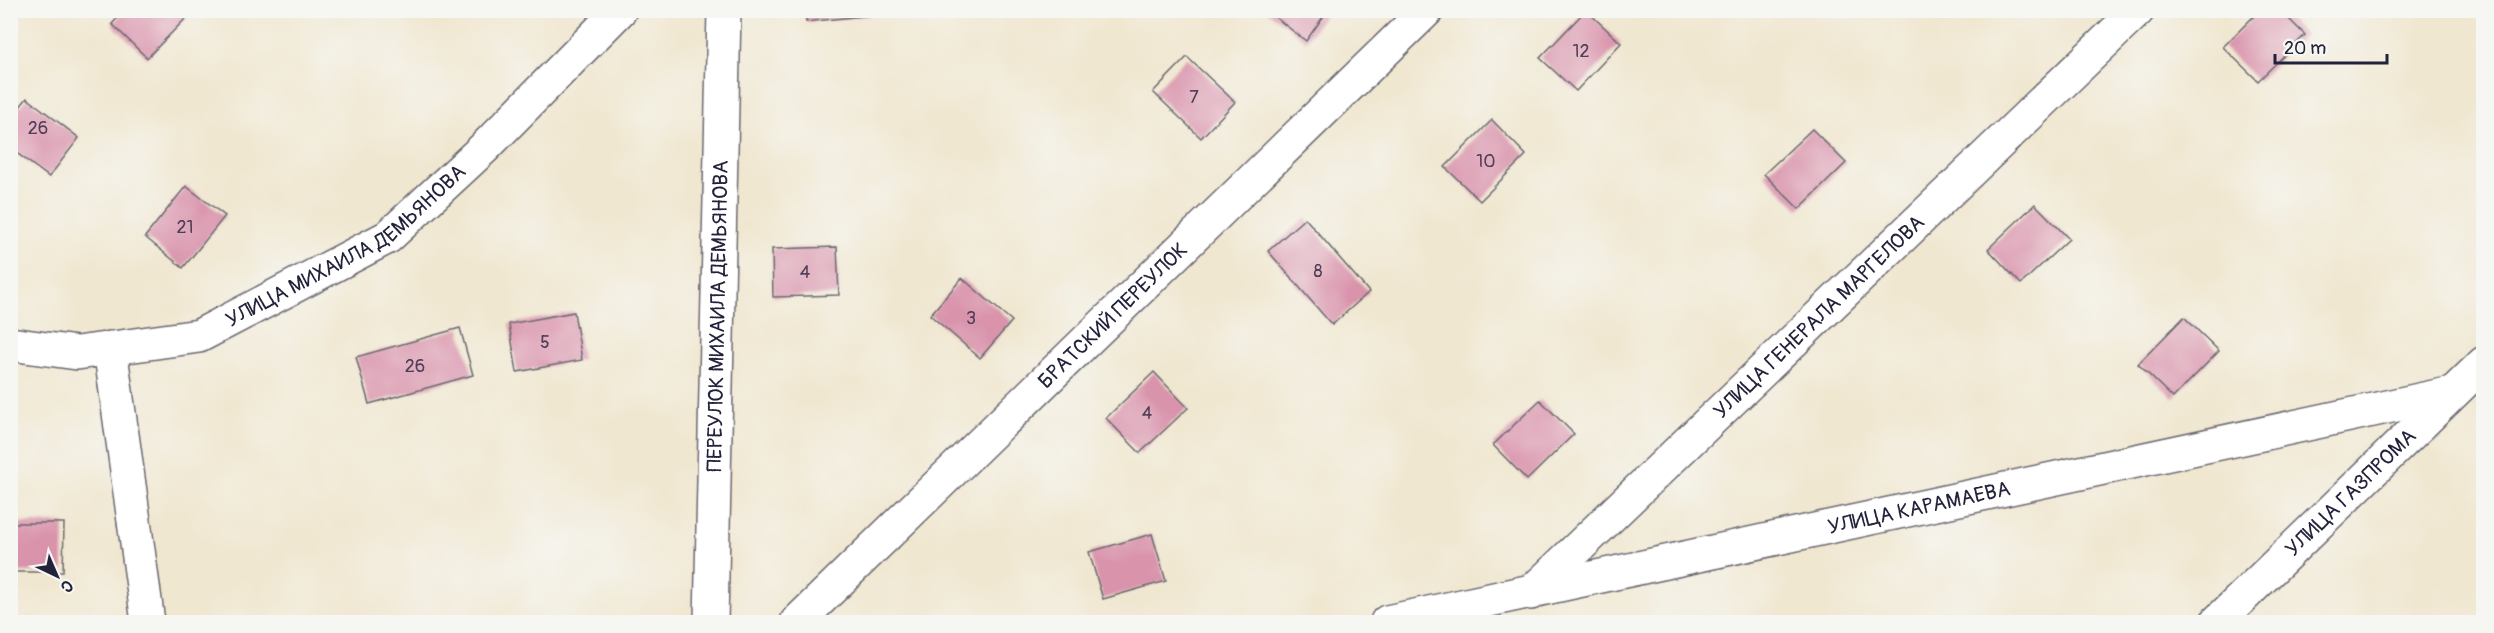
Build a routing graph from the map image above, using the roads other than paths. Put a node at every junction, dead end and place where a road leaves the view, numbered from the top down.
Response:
1 (620, 10) edge
2 (724, 10) edge
3 (1427, 10) edge
4 (2138, 10) edge
5 (10, 344) edge
6 (110, 348) junction
7 (2484, 363) edge
8 (2452, 393) junction
9 (1532, 592) junction
10 (148, 622) edge
11 (711, 622) edge
12 (797, 622) edge
13 (1387, 622) edge
14 (1500, 622) edge
15 (2217, 622) edge

1 - 6 street, УЛИЦА МИХАИЛА ДЕМЬЯНОВА
2 - 11 street, ПЕРЕУЛОК МИХАИЛА ДЕМЬЯНОВА
3 - 12 street, БРАТСКИЙ ПЕРЕУЛОК
4 - 9 street, УЛИЦА ГЕНЕРАЛА МАРГЕЛОВА
5 - 6 street, УЛИЦА МИХАИЛА ДЕМЬЯНОВА
6 - 10 street
7 - 8 street, УЛИЦА ГАЗПРОМА
8 - 9 street, УЛИЦА КАРАМАЕВА
8 - 15 street, УЛИЦА ГАЗПРОМА
9 - 13 street, УЛИЦА КАРАМАЕВА
9 - 14 street, УЛИЦА ГЕНЕРАЛА МАРГЕЛОВА

